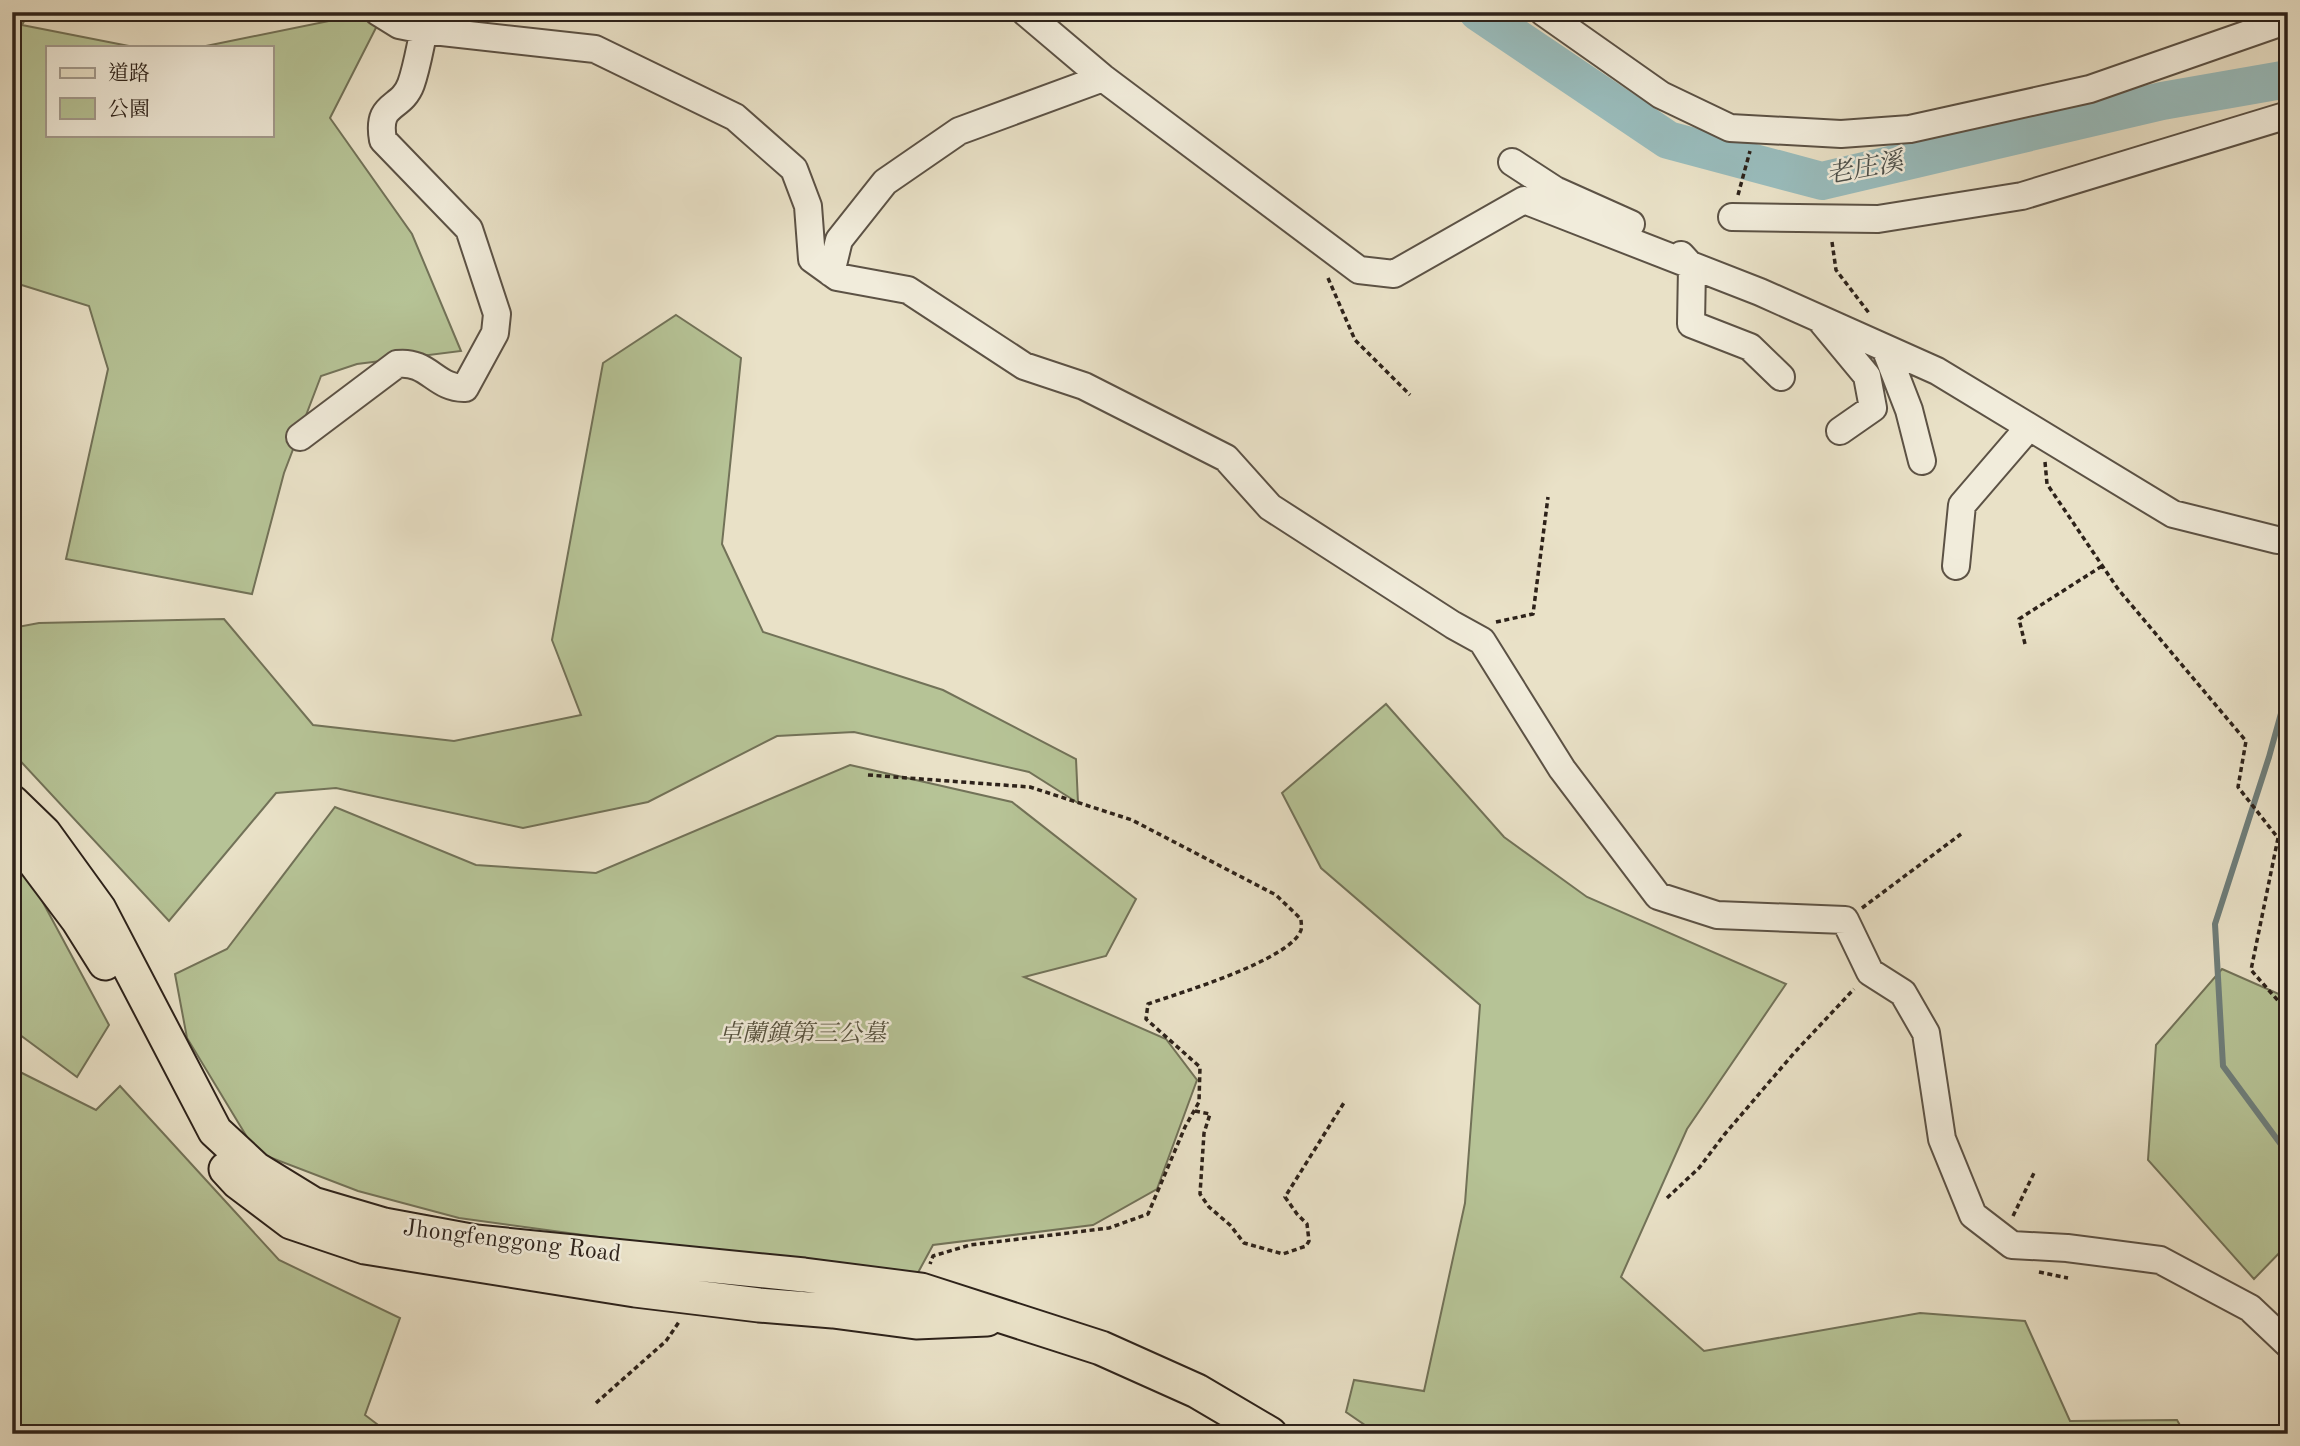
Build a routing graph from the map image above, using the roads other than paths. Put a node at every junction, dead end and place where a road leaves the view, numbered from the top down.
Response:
1 (378, 12) edge
2 (1025, 12) edge
3 (1543, 12) edge
4 (2288, 20) edge
5 (2238, 23) edge
6 (424, 30) junction
7 (1102, 78) junction
8 (2288, 116) edge
9 (1512, 162) dead end
10 (1732, 217) road end
11 (1692, 267) junction
12 (831, 273) junction
13 (1819, 318) junction
14 (1881, 336) junction
15 (1781, 377) dead end
16 (1840, 431) dead end
17 (2036, 431) junction
18 (300, 437) dead end
19 (1922, 461) dead end
20 (2288, 540) edge
21 (1956, 566) dead end
22 (12, 802) edge
23 (12, 832) edge
24 (1010, 1318) junction
25 (2288, 1344) edge
26 (1270, 1434) edge

1 - 6 lane
2 - 7 lane
3 - 5 lane
4 - 5 lane
6 - 12 lane
6 - 18 lane
7 - 11 lane
7 - 12 lane
8 - 10 lane
9 - 11 lane
11 - 13 lane
11 - 15 lane
12 - 25 lane
13 - 14 lane
13 - 16 lane
14 - 17 lane
14 - 19 lane
17 - 20 lane
17 - 21 lane
22 - 24 main road, Jhongfenggong Road
23 - 24 main road, Jhongfenggong Road
24 - 26 main road, Jhongfenggong Road

